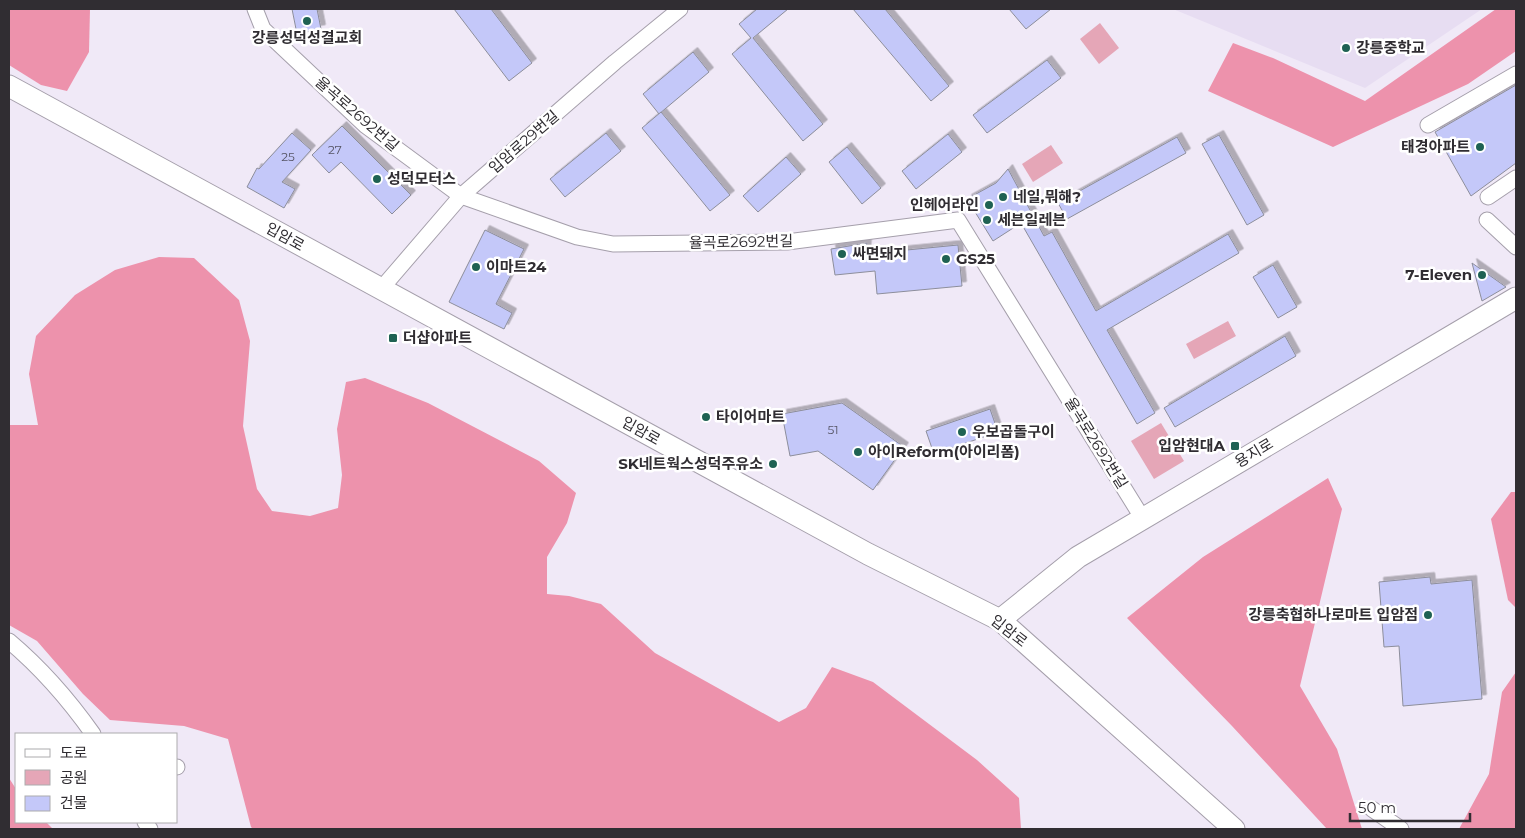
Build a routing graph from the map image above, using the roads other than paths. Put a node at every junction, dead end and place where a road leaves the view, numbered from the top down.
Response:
1 (255, 9) edge
2 (680, 9) edge
3 (1516, 74) edge
4 (9, 86) edge
5 (1428, 125) dead end
6 (1516, 178) edge
7 (461, 196) junction
8 (1488, 197) dead end
9 (1487, 220) dead end
10 (1516, 247) edge
11 (381, 289) junction
12 (1516, 298) edge
13 (1142, 519) junction
14 (1000, 620) junction
15 (9, 642) edge
16 (92, 733) edge
17 (1372, 809) dead end
18 (1234, 829) edge
19 (1401, 829) edge

1 - 7 street, 율곡로2692번길
2 - 7 street, 입암로29번길
3 - 5 street
4 - 11 street, 입암로
6 - 8 street
7 - 11 street, 입암로29번길
7 - 13 street, 율곡로2692번길
9 - 10 street
11 - 14 street, 입암로
12 - 13 street, 용지로
13 - 14 street, 용지로
14 - 18 street, 입암로
15 - 16 street
17 - 19 street

